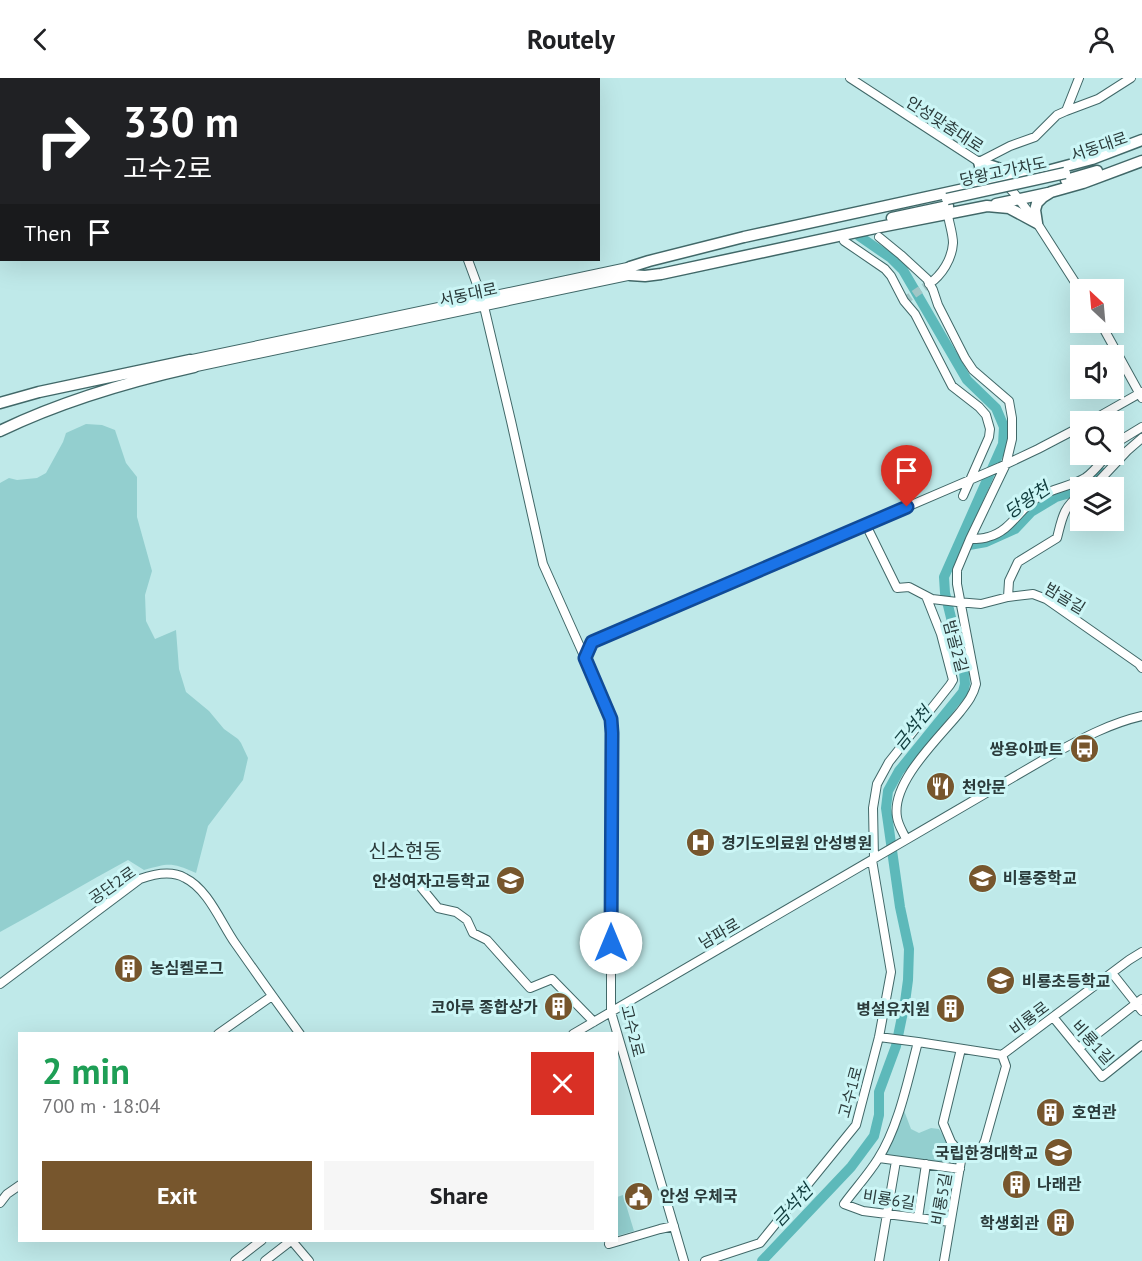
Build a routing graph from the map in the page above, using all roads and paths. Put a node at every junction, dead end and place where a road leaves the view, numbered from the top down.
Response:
1 (850, 78) edge
2 (1079, 78) edge
3 (1131, 78) edge
4 (1066, 111) junction
5 (1142, 140) edge
6 (1142, 146) edge
7 (1142, 154) edge
8 (1142, 161) edge
9 (980, 162) junction
10 (1036, 174) junction
11 (1066, 177) junction
12 (1003, 181) junction
13 (964, 189) junction
14 (1051, 192) junction
15 (1016, 196) junction
16 (948, 206) junction
17 (987, 206) junction
18 (1037, 223) junction
19 (879, 237) dead end
20 (844, 241) dead end
21 (466, 261) edge
22 (630, 271) junction
23 (1073, 279) edge
24 (929, 284) junction
25 (483, 302) junction
26 (1106, 333) edge
27 (192, 364) junction
28 (1141, 394) edge
29 (0, 404) edge
30 (1109, 411) edge
31 (1142, 427) edge
32 (0, 431) edge
33 (1070, 432) edge
34 (1124, 438) edge
35 (1142, 438) edge
36 (1097, 465) edge
37 (1003, 466) junction
38 (1103, 477) edge
39 (973, 478) junction
40 (963, 496) dead end
41 (1070, 504) edge
42 (866, 525) junction
43 (968, 543) junction
44 (929, 597) junction
45 (1008, 597) junction
46 (959, 602) junction
47 (585, 658) junction
48 (1142, 668) edge
49 (1142, 716) edge
50 (903, 841) junction
51 (875, 858) junction
52 (420, 886) dead end
53 (1142, 952) edge
54 (1112, 973) junction
55 (0, 984) edge
56 (272, 996) junction
57 (1139, 1001) edge
58 (1142, 1011) edge
59 (611, 1012) junction
60 (1053, 1017) junction
61 (594, 1022) junction
62 (221, 1032) edge
63 (299, 1032) edge
64 (576, 1032) edge
65 (617, 1032) edge
66 (618, 1036) edge
67 (879, 1037) junction
68 (918, 1042) junction
69 (1142, 1045) edge
70 (1078, 1048) junction
71 (961, 1049) junction
72 (1002, 1055) junction
73 (962, 1155) junction
74 (879, 1158) junction
75 (896, 1161) junction
76 (926, 1164) junction
77 (960, 1169) junction
78 (18, 1186) edge
79 (0, 1203) edge
80 (887, 1214) junction
81 (918, 1218) junction
82 (950, 1222) junction
83 (674, 1226) junction
84 (618, 1241) edge
85 (259, 1242) edge
86 (291, 1242) edge
87 (293, 1242) edge
88 (616, 1242) edge
89 (609, 1244) dead end
90 (235, 1261) edge
91 (265, 1261) edge
92 (309, 1261) edge
93 (684, 1261) edge
94 (705, 1261) edge
95 (879, 1261) edge
96 (944, 1261) edge

1 - 9 street, 안성맞춤대로
2 - 4 street
3 - 4 street
4 - 9 street
5 - 10 highway
6 - 11 highway, 서동대로
7 - 11 highway, 서동대로
8 - 14 highway
9 - 10 highway
9 - 12 street, 안성맞춤대로
9 - 13 highway
10 - 12 highway
11 - 16 highway, 당왕고가차도
12 - 13 highway
12 - 15 street, 안성맞춤대로
13 - 22 highway
14 - 15 highway
14 - 18 highway
15 - 17 highway
15 - 18 street, 안성맞춤대로
16 - 17 highway
16 - 22 highway, 서동대로
16 - 24 street
17 - 18 highway
18 - 23 street, 안성맞춤대로
19 - 24 street
20 - 39 street
21 - 25 street, 고수2로
22 - 25 main road, 서동대로
24 - 37 street
25 - 27 main road, 서동대로
25 - 47 street, 고수2로
26 - 28 street
27 - 29 highway, 서동대로
27 - 32 highway, 서동대로
28 - 30 street
31 - 34 street
33 - 37 street
35 - 38 street
36 - 43 street
37 - 39 street
37 - 43 street
39 - 40 street
39 - 42 street
41 - 45 street
42 - 44 street, 밤골길
42 - 47 street
43 - 46 street
44 - 46 street, 밤골길
44 - 51 street, 밤골2길
45 - 46 street, 밤골길
45 - 48 street, 밤골길
46 - 50 street
47 - 59 street, 고수2로
49 - 50 street
50 - 51 street, 남파로
51 - 59 street, 남파로
51 - 67 street, 고수1로
52 - 61 street
53 - 54 street, 비룡로
54 - 57 street
54 - 60 street, 비룡로
55 - 56 street, 공단2로
56 - 62 street
56 - 63 street, 공단2로
57 - 58 street
57 - 70 street
59 - 61 street, 남파로
59 - 65 street, 고수2로
60 - 70 street, 비룡1길
60 - 72 street, 비룡로
61 - 64 street, 남파로
66 - 83 street, 고수2로
67 - 68 street, 비룡로
67 - 94 street, 고수1로
68 - 71 street, 비룡로
68 - 74 street, 비룡6길
69 - 70 street, 비룡1길
71 - 72 street, 비룡로
71 - 73 street
72 - 73 street, 비룡5길
73 - 77 street, 비룡5길
74 - 75 street
74 - 80 street, 비룡6길
75 - 76 street
75 - 80 street
76 - 77 street
76 - 81 street
77 - 82 street, 비룡5길
78 - 79 street
80 - 81 street, 비룡6길
80 - 95 street
81 - 82 street, 비룡6길
82 - 96 street, 비룡5길
83 - 84 street
83 - 93 street, 고수2로
85 - 90 street
86 - 91 street
87 - 92 street
88 - 89 street

